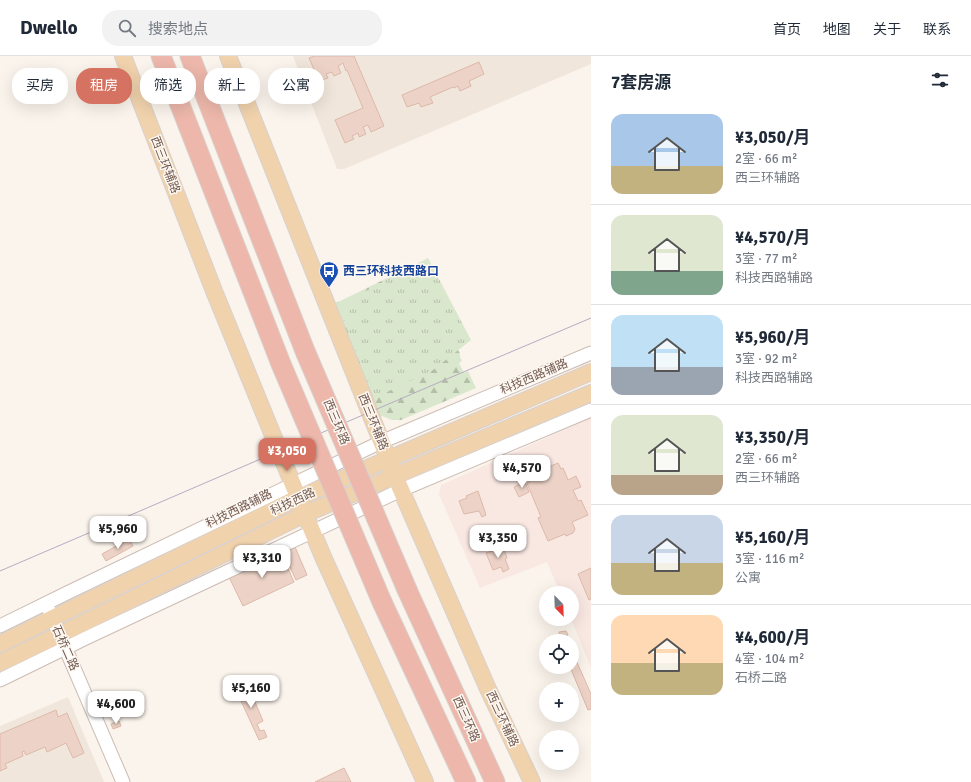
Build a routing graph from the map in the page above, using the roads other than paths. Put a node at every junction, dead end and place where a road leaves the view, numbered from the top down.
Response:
1 (123, 56) edge
2 (161, 56) edge
3 (190, 56) edge
4 (228, 56) edge
5 (591, 353) edge
6 (591, 372) edge
7 (591, 393) edge
8 (591, 410) edge
9 (381, 442) junction
10 (388, 459) junction
11 (398, 483) junction
12 (295, 491) junction
13 (305, 514) junction
14 (312, 532) junction
15 (46, 603) junction
16 (53, 619) junction
17 (0, 626) edge
18 (63, 642) junction
19 (0, 644) edge
20 (0, 663) edge
21 (0, 680) edge
22 (123, 782) edge
23 (425, 782) edge
24 (466, 782) edge
25 (496, 782) edge
26 (532, 782) edge

1 - 12 main road, 西三环辅路
2 - 24 highway, bridge
3 - 25 highway, 西三环路, bridge
4 - 9 main road, 西三环辅路
5 - 9 street, 科技西路辅路
6 - 10 main road, 科技西路
7 - 11 main road, 科技西路
8 - 11 street
9 - 10 main road, 西三环辅路
9 - 12 street, 科技西路辅路
10 - 11 main road, 西三环辅路
10 - 12 main road, 科技西路
11 - 13 main road, 科技西路
11 - 14 street
11 - 26 main road, 西三环辅路
12 - 13 main road, 西三环辅路
12 - 15 street, 科技西路辅路
12 - 16 main road, 科技西路
13 - 14 main road, 西三环辅路
13 - 18 main road, 科技西路
14 - 18 street
14 - 23 main road, 西三环辅路
15 - 16 street, 石桥二路
15 - 17 street, 科技西路辅路
16 - 18 street, 石桥二路
16 - 19 main road, 科技西路
18 - 20 main road, 科技西路
18 - 21 street
18 - 22 street, 石桥二路

